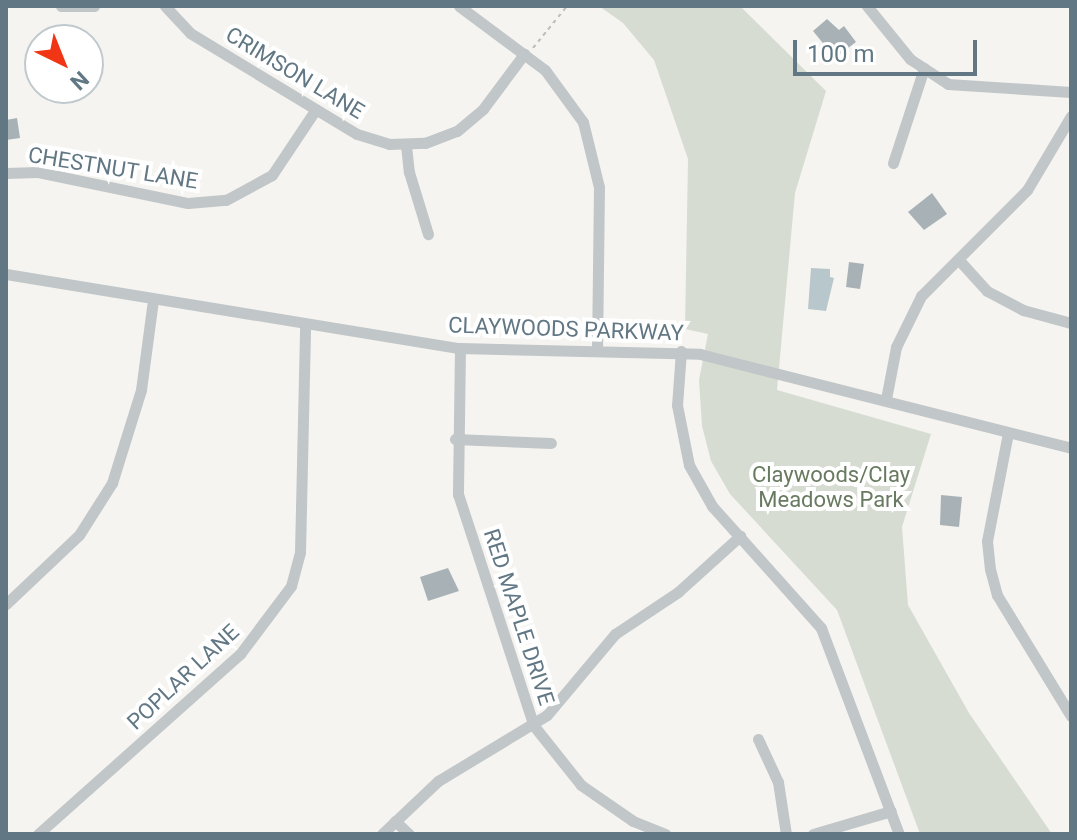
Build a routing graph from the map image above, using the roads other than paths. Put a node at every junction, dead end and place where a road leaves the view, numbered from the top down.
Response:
1 (61, 6) edge
2 (94, 6) edge
3 (165, 6) edge
4 (459, 6) edge
5 (867, 6) edge
6 (524, 54) junction
7 (924, 68) junction
8 (1071, 92) edge
9 (316, 109) junction
10 (1071, 116) edge
11 (406, 145) junction
12 (893, 163) dead end
13 (6, 173) edge
14 (428, 234) dead end
15 (958, 259) junction
16 (6, 274) edge
17 (153, 300) junction
18 (1071, 323) edge
19 (305, 325) junction
20 (460, 348) junction
21 (597, 349) junction
22 (681, 351) junction
23 (886, 399) junction
24 (1008, 433) junction
25 (455, 439) junction
26 (551, 443) dead end
27 (1071, 448) edge
28 (740, 536) junction
29 (6, 604) edge
30 (1071, 716) edge
31 (534, 726) junction
32 (758, 739) dead end
33 (891, 811) junction
34 (395, 821) junction
35 (38, 834) edge
36 (382, 834) edge
37 (409, 834) edge
38 (665, 834) edge
39 (786, 834) edge
40 (813, 834) edge
41 (899, 834) edge

1 - 2 street
3 - 9 street, CRIMSON LANE
4 - 6 street
5 - 7 street
6 - 11 street, CRIMSON LANE
6 - 21 street
7 - 8 street
7 - 12 street
9 - 11 street, CRIMSON LANE
9 - 13 street, CHESTNUT LANE
10 - 15 street
11 - 14 street
15 - 18 street
15 - 23 street
16 - 17 street, CLAYWOODS PARKWAY
17 - 19 street, CLAYWOODS PARKWAY
17 - 29 street
19 - 20 street, CLAYWOODS PARKWAY
19 - 35 street, POPLAR LANE
20 - 21 street, CLAYWOODS PARKWAY
20 - 25 street, RED MAPLE DRIVE
21 - 22 street, CLAYWOODS PARKWAY
22 - 23 street, CLAYWOODS PARKWAY
22 - 28 street
23 - 24 street, CLAYWOODS PARKWAY
24 - 27 street, CLAYWOODS PARKWAY
24 - 30 street
25 - 26 street
25 - 31 street, RED MAPLE DRIVE
28 - 31 street
28 - 33 street
31 - 34 street
31 - 38 street, RED MAPLE DRIVE
32 - 39 street
33 - 40 street
33 - 41 street
34 - 36 street
34 - 37 street

